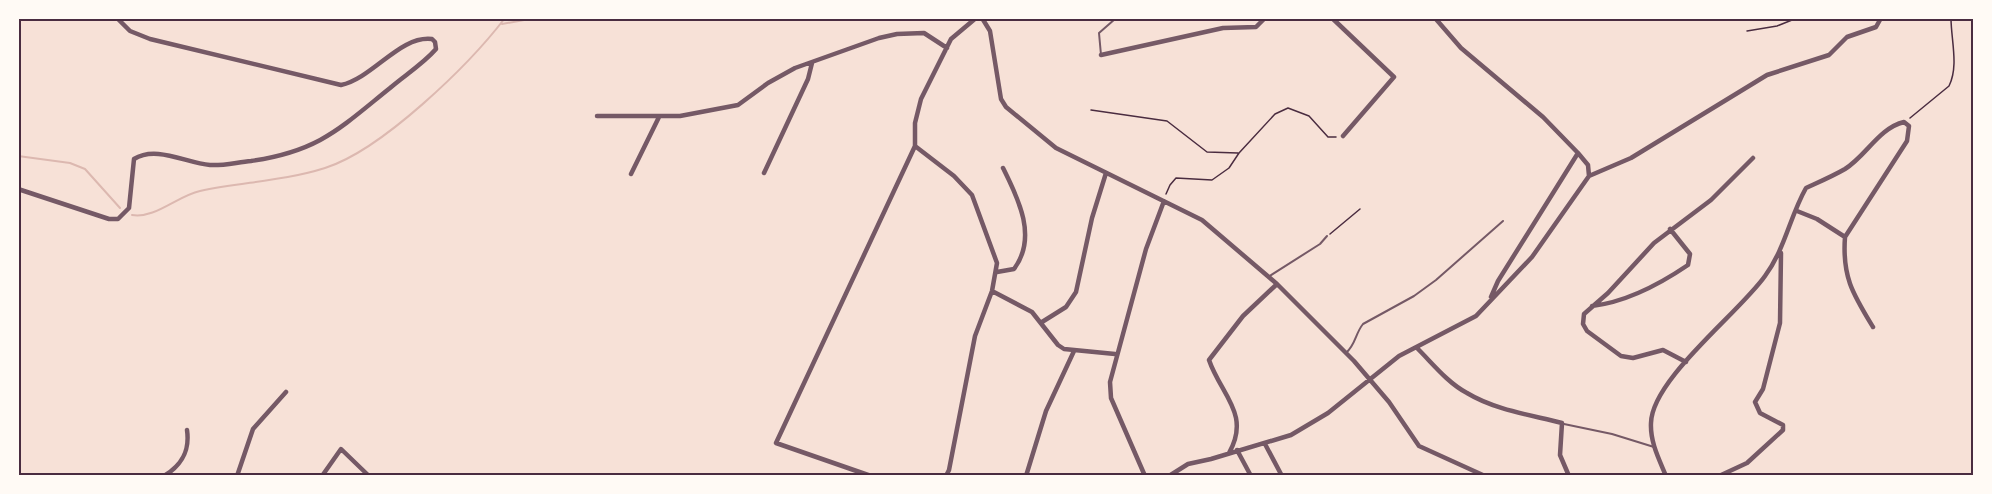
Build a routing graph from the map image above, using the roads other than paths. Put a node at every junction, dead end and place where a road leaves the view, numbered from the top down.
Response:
1 (117, 18) edge
2 (976, 18) edge
3 (982, 18) edge
4 (1265, 18) edge
5 (1332, 18) edge
6 (1435, 18) edge
7 (1881, 18) edge
8 (1115, 19) edge
9 (947, 48) junction
10 (1101, 55) joint
11 (812, 63) junction
12 (597, 116) dead end
13 (659, 117) junction
14 (1343, 136) road end
15 (915, 146) junction
16 (1578, 153) junction
17 (1753, 158) dead end
18 (1003, 168) dead end
19 (764, 173) dead end
20 (1106, 173) junction
21 (632, 174) dead end
22 (1588, 176) junction
23 (18, 189) edge
24 (1164, 201) junction
25 (1797, 211) junction
26 (1503, 221) dead end
27 (1670, 229) junction
28 (1327, 236) road end
29 (1845, 237) junction
30 (1781, 249) junction
31 (997, 272) junction
32 (1268, 277) junction
33 (1277, 284) junction
34 (992, 291) junction
35 (1491, 299) junction
36 (1592, 306) junction
37 (1042, 322) junction
38 (1873, 327) dead end
39 (1418, 349) junction
40 (1074, 351) junction
41 (1346, 353) junction
42 (1115, 354) junction
43 (1686, 362) junction
44 (1371, 380) junction
45 (286, 392) dead end
46 (1562, 423) junction
47 (187, 430) dead end
48 (1265, 444) junction
49 (1654, 447) junction
50 (1237, 450) junction
51 (1229, 453) junction
52 (164, 476) edge
53 (237, 476) edge
54 (322, 476) edge
55 (369, 476) edge
56 (871, 476) edge
57 (946, 476) edge
58 (1026, 476) edge
59 (1145, 476) edge
60 (1169, 476) edge
61 (1251, 476) edge
62 (1282, 476) edge
63 (1485, 476) edge
64 (1569, 476) edge
65 (1666, 476) edge
66 (1719, 476) edge

1 - 23 street
2 - 9 street
3 - 20 street
4 - 10 street
5 - 14 street
6 - 16 street
7 - 22 street
8 - 10 lane
9 - 11 street
9 - 15 street
11 - 13 street
11 - 19 street
12 - 13 street
13 - 21 street
15 - 31 street
15 - 56 street
16 - 22 street
16 - 35 street
17 - 27 street
18 - 31 street
20 - 24 street
20 - 37 street
22 - 35 street
24 - 32 street
24 - 42 street
25 - 29 street
25 - 29 street
25 - 30 street
26 - 41 lane
27 - 36 street
27 - 36 street
28 - 32 lane
29 - 38 street
30 - 43 street
30 - 66 street
31 - 34 street
32 - 33 street
33 - 41 street
33 - 51 street
34 - 37 street
34 - 57 street
35 - 39 street
36 - 43 street
37 - 40 street
39 - 44 street
39 - 46 street
40 - 42 street
40 - 58 street
41 - 44 street
42 - 59 street
43 - 49 street
44 - 48 street
44 - 63 street
45 - 53 street
46 - 49 lane
46 - 64 street
47 - 52 street
48 - 50 street
48 - 62 street
49 - 65 street
50 - 51 street
50 - 61 street
51 - 60 street
54 - 55 street

